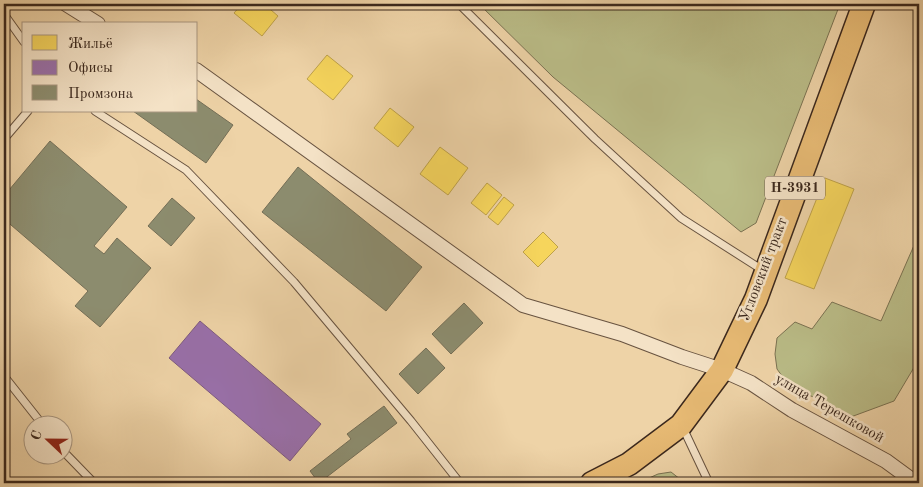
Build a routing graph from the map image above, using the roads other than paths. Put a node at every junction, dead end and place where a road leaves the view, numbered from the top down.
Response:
1 (66, 4) edge
2 (459, 4) edge
3 (864, 4) edge
4 (4, 14) edge
5 (95, 22) edge
6 (22, 39) edge
7 (198, 71) edge
8 (27, 112) edge
9 (97, 112) edge
10 (4, 139) edge
11 (765, 271) junction
12 (722, 370) junction
13 (4, 376) edge
14 (34, 414) edge
15 (681, 426) junction
16 (72, 460) edge
17 (94, 483) edge
18 (460, 483) edge
19 (592, 483) edge
20 (709, 483) edge
21 (916, 483) edge

1 - 5 street
2 - 11 lane
3 - 11 highway, Угловский тракт / Н-3931
4 - 6 lane
7 - 12 street, улица Терешковой
8 - 10 lane
9 - 18 lane
11 - 12 highway, Угловский тракт / Н-3931
12 - 15 highway, Угловский тракт / Н-3931
12 - 21 street, улица Терешковой
13 - 14 lane
15 - 19 highway, Угловский тракт / Н-3931
15 - 20 lane
16 - 17 lane

